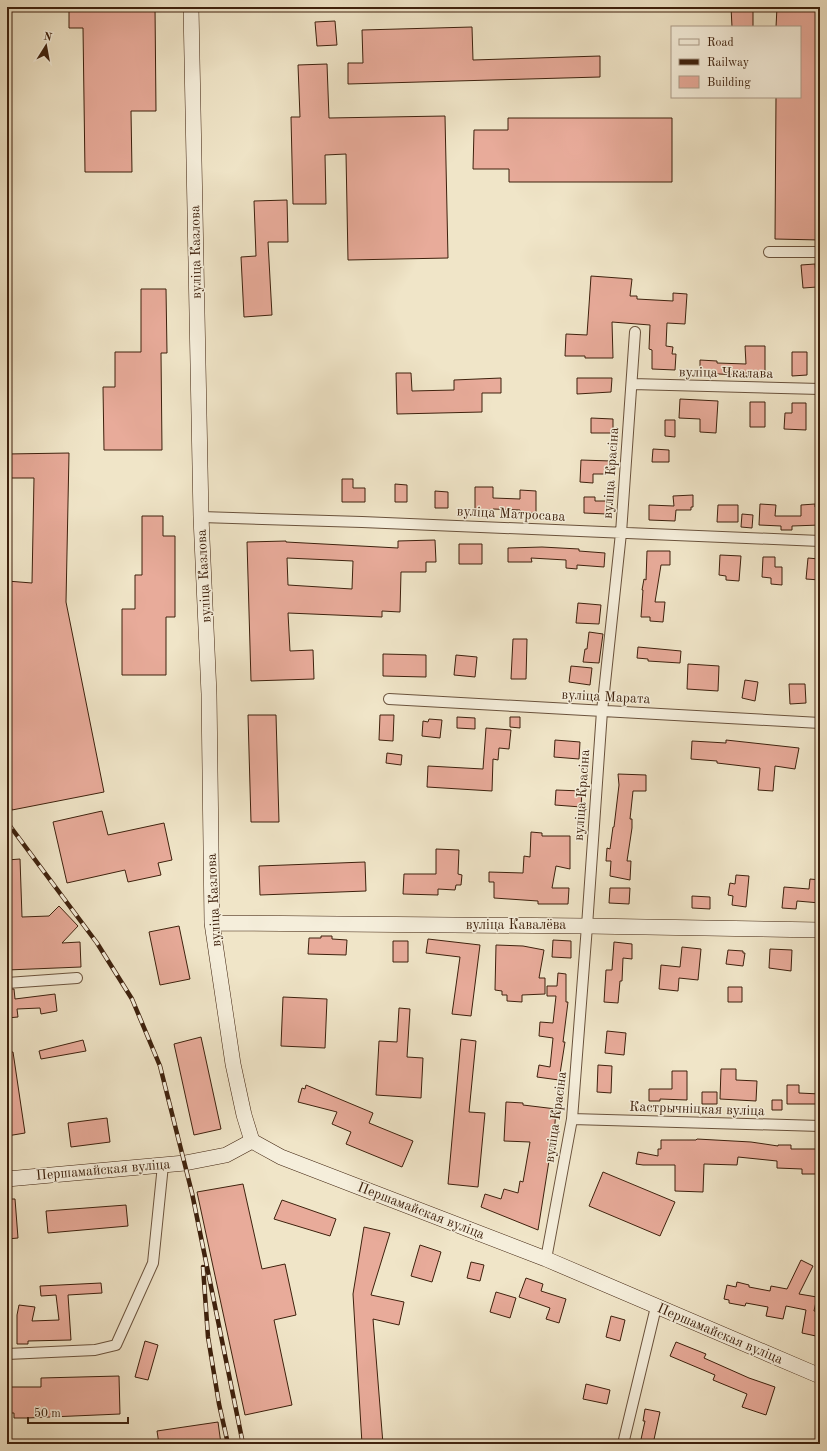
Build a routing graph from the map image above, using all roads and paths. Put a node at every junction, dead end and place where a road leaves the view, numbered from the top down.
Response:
1 (191, 7) edge
2 (769, 252) dead end
3 (820, 252) edge
4 (635, 332) dead end
5 (632, 384) junction
6 (820, 389) edge
7 (201, 517) junction
8 (621, 533) junction
9 (820, 541) edge
10 (390, 699) dead end
11 (602, 711) junction
12 (820, 723) edge
13 (212, 923) junction
14 (588, 926) junction
15 (820, 930) edge
16 (77, 978) dead end
17 (7, 982) edge
18 (572, 1119) junction
19 (820, 1126) edge
20 (252, 1141) junction
21 (163, 1165) junction
22 (7, 1179) edge
23 (546, 1259) junction
24 (656, 1307) junction
25 (7, 1354) edge
26 (820, 1376) edge
27 (623, 1444) edge

1 - 7 main road, вуліца Казлова
2 - 3 street
4 - 5 street, вуліца Красіна
5 - 6 street, вуліца Чкалава
5 - 8 street, вуліца Красіна
7 - 8 street, вуліца Матросава
7 - 13 main road, вуліца Казлова
8 - 9 street, вуліца Матросава
8 - 11 street, вуліца Красіна
10 - 11 street, вуліца Марата
11 - 12 street, вуліца Марата
11 - 14 street, вуліца Красіна
13 - 14 main road, вуліца Кавалёва
13 - 20 main road, вуліца Казлова
14 - 15 main road, вуліца Кавалёва
14 - 18 street, вуліца Красіна
16 - 17 street
18 - 19 street, Кастрычніцкая вуліца
18 - 23 street, вуліца Красіна
20 - 21 main road, Першамайская вуліца
20 - 23 main road, Першамайская вуліца
21 - 22 main road, Першамайская вуліца
21 - 25 street
23 - 24 main road, Першамайская вуліца
24 - 26 main road, Першамайская вуліца
24 - 27 street

